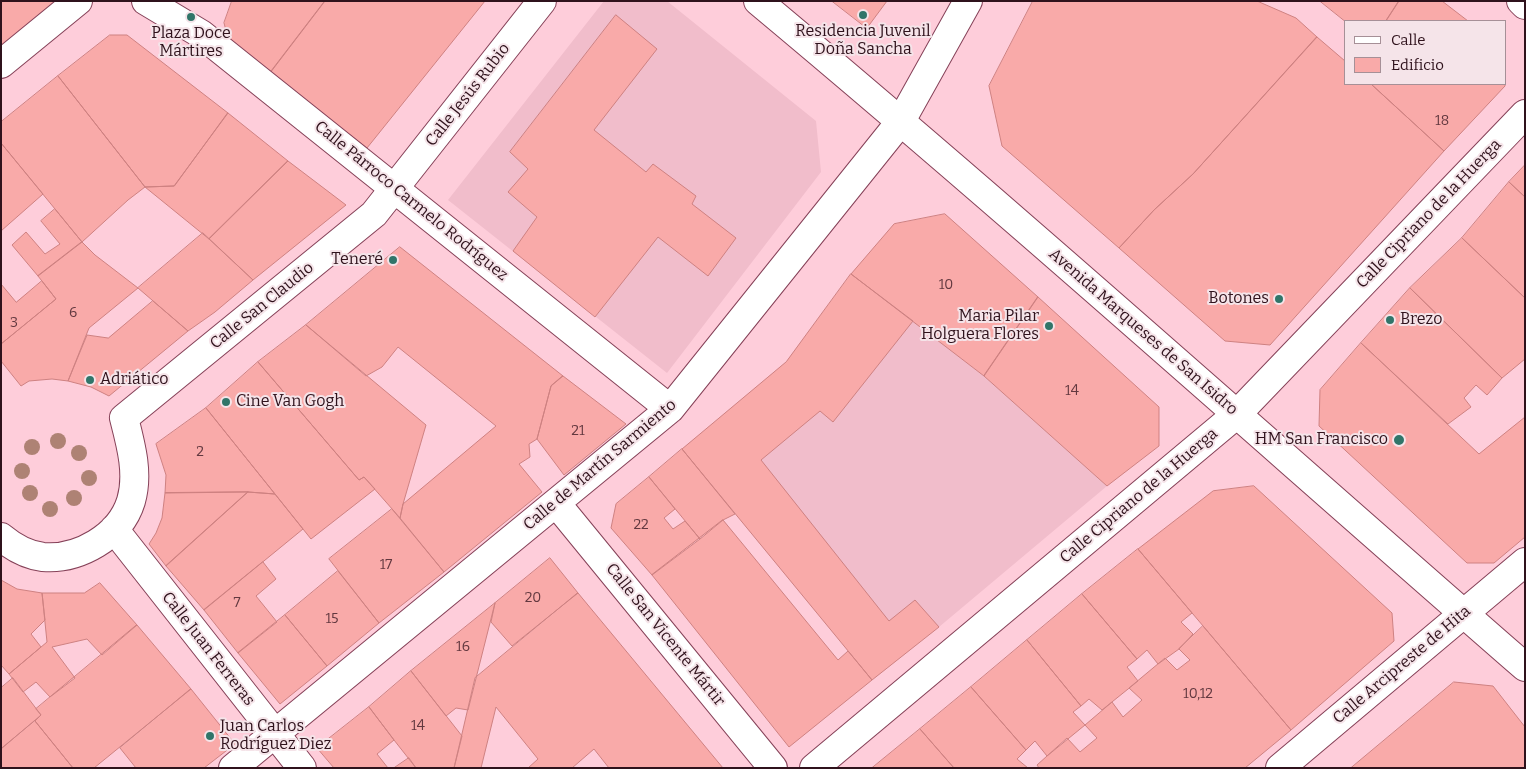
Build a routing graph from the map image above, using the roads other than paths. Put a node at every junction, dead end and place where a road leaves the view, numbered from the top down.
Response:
1 (78, 1) edge
2 (146, 1) edge
3 (542, 1) edge
4 (758, 1) edge
5 (968, 1) edge
6 (1520, 1) edge
7 (1525, 5) edge
8 (1, 64) edge
9 (1525, 114) edge
10 (901, 121) junction
11 (394, 189) junction
12 (670, 409) junction
13 (1237, 414) junction
14 (556, 503) junction
15 (114, 529) junction
16 (1, 537) edge
17 (1525, 562) edge
18 (1464, 613) junction
19 (1525, 667) edge
20 (276, 734) junction
21 (233, 768) edge
22 (302, 768) edge
23 (773, 768) edge
24 (814, 768) edge
25 (1280, 768) edge

1 - 8 street
2 - 11 street, Calle Párroco Carmelo Rodríguez
3 - 11 street, Calle Jesús Rubio
4 - 10 street, Avenida Marqueses de San Isidro
5 - 10 street, Calle de Martín Sarmiento
6 - 7 street
9 - 13 street, Calle Cipriano de la Huerga
10 - 12 street, Calle de Martín Sarmiento
10 - 13 street, Avenida Marqueses de San Isidro
11 - 12 street, Calle Párroco Carmelo Rodríguez
11 - 15 street, Calle San Claudio
12 - 14 street, Calle de Martín Sarmiento
13 - 18 street, Avenida Marqueses de San Isidro
13 - 24 street, Calle Cipriano de la Huerga
14 - 20 street, Calle de Martín Sarmiento
14 - 23 street, Calle San Vicente Mártir
15 - 16 street
15 - 20 street, Calle Juan Ferreras
17 - 18 street, Calle Arcipreste de Hita
18 - 19 street, Avenida Marqueses de San Isidro
18 - 25 street, Calle Arcipreste de Hita
20 - 21 street, Calle de Martín Sarmiento
20 - 22 street, Calle Juan Ferreras

